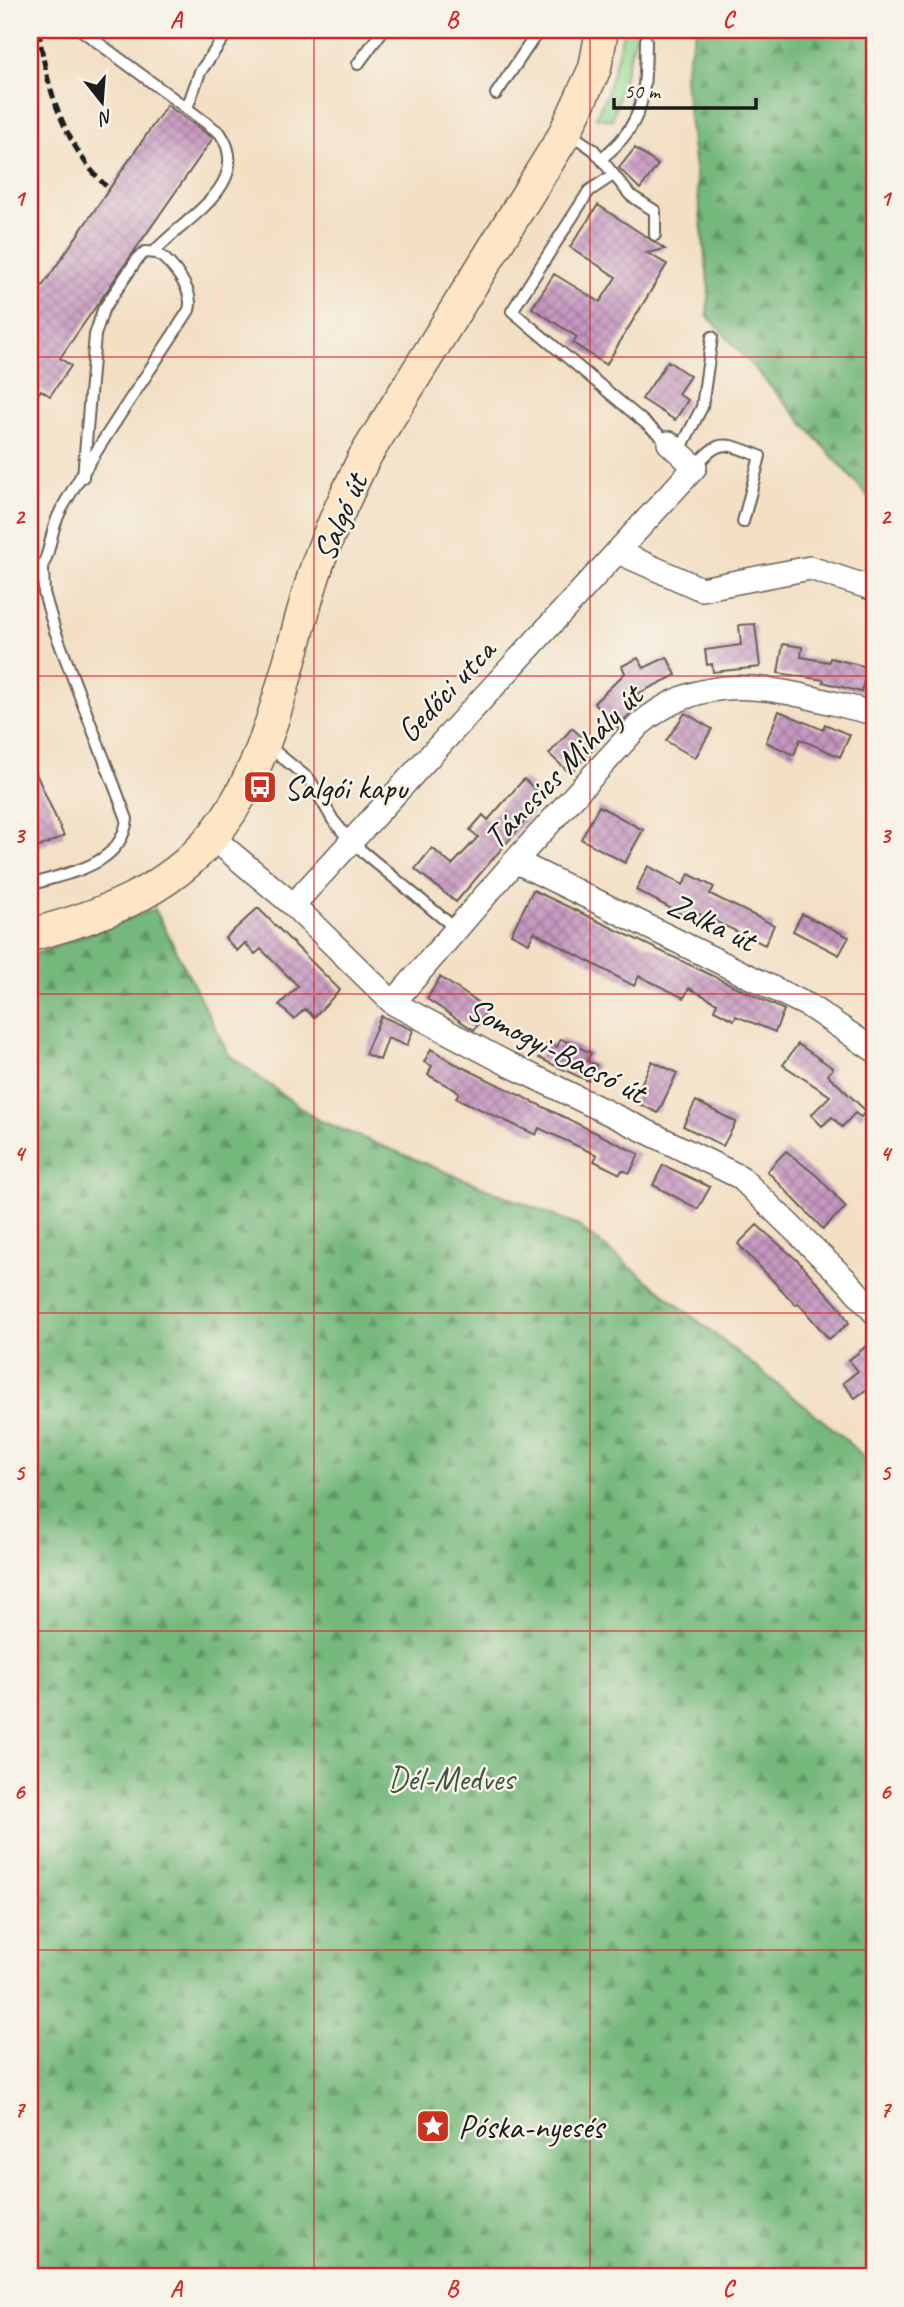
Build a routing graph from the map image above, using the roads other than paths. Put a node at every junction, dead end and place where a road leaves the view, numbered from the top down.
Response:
1 (81, 30) edge
2 (229, 30) edge
3 (383, 30) edge
4 (539, 30) edge
5 (602, 30) edge
6 (646, 40) dead end
7 (358, 64) dead end
8 (496, 94) dead end
9 (187, 108) junction
10 (565, 131) junction
11 (602, 158) junction
12 (613, 175) junction
13 (655, 235) dead end
14 (153, 252) junction
15 (712, 337) dead end
16 (681, 454) junction
17 (83, 477) junction
18 (743, 522) dead end
19 (618, 552) junction
20 (43, 569) junction
21 (30, 583) edge
22 (874, 589) edge
23 (874, 713) edge
24 (264, 742) junction
25 (212, 837) junction
26 (351, 842) junction
27 (515, 861) junction
28 (30, 885) edge
29 (293, 905) junction
30 (456, 929) junction
31 (30, 935) edge
32 (393, 1003) junction
33 (874, 1051) edge
34 (874, 1312) edge

1 - 9 lane
2 - 9 lane
3 - 7 lane
4 - 8 lane
5 - 10 main road, Salgó út
6 - 11 lane
9 - 14 lane
10 - 11 lane
10 - 24 main road, Salgó út
11 - 12 lane
12 - 13 lane
12 - 16 lane
14 - 17 lane
14 - 17 lane
15 - 16 lane
16 - 18 lane
16 - 19 street, Gedőci utca
17 - 20 lane
19 - 22 street
19 - 26 street, Gedőci utca
20 - 21 lane
20 - 28 lane
23 - 27 street, Táncsics Mihály út
24 - 25 main road, Salgó út
24 - 26 lane
25 - 29 street, Somogyi-Bacsó út
25 - 31 main road, Salgó út
26 - 29 street, Gedőci utca
26 - 30 lane
27 - 30 street, Táncsics Mihály út
27 - 33 street, Zalka út
29 - 32 street, Somogyi-Bacsó út
30 - 32 street, Táncsics Mihály út
32 - 34 street, Somogyi-Bacsó út

